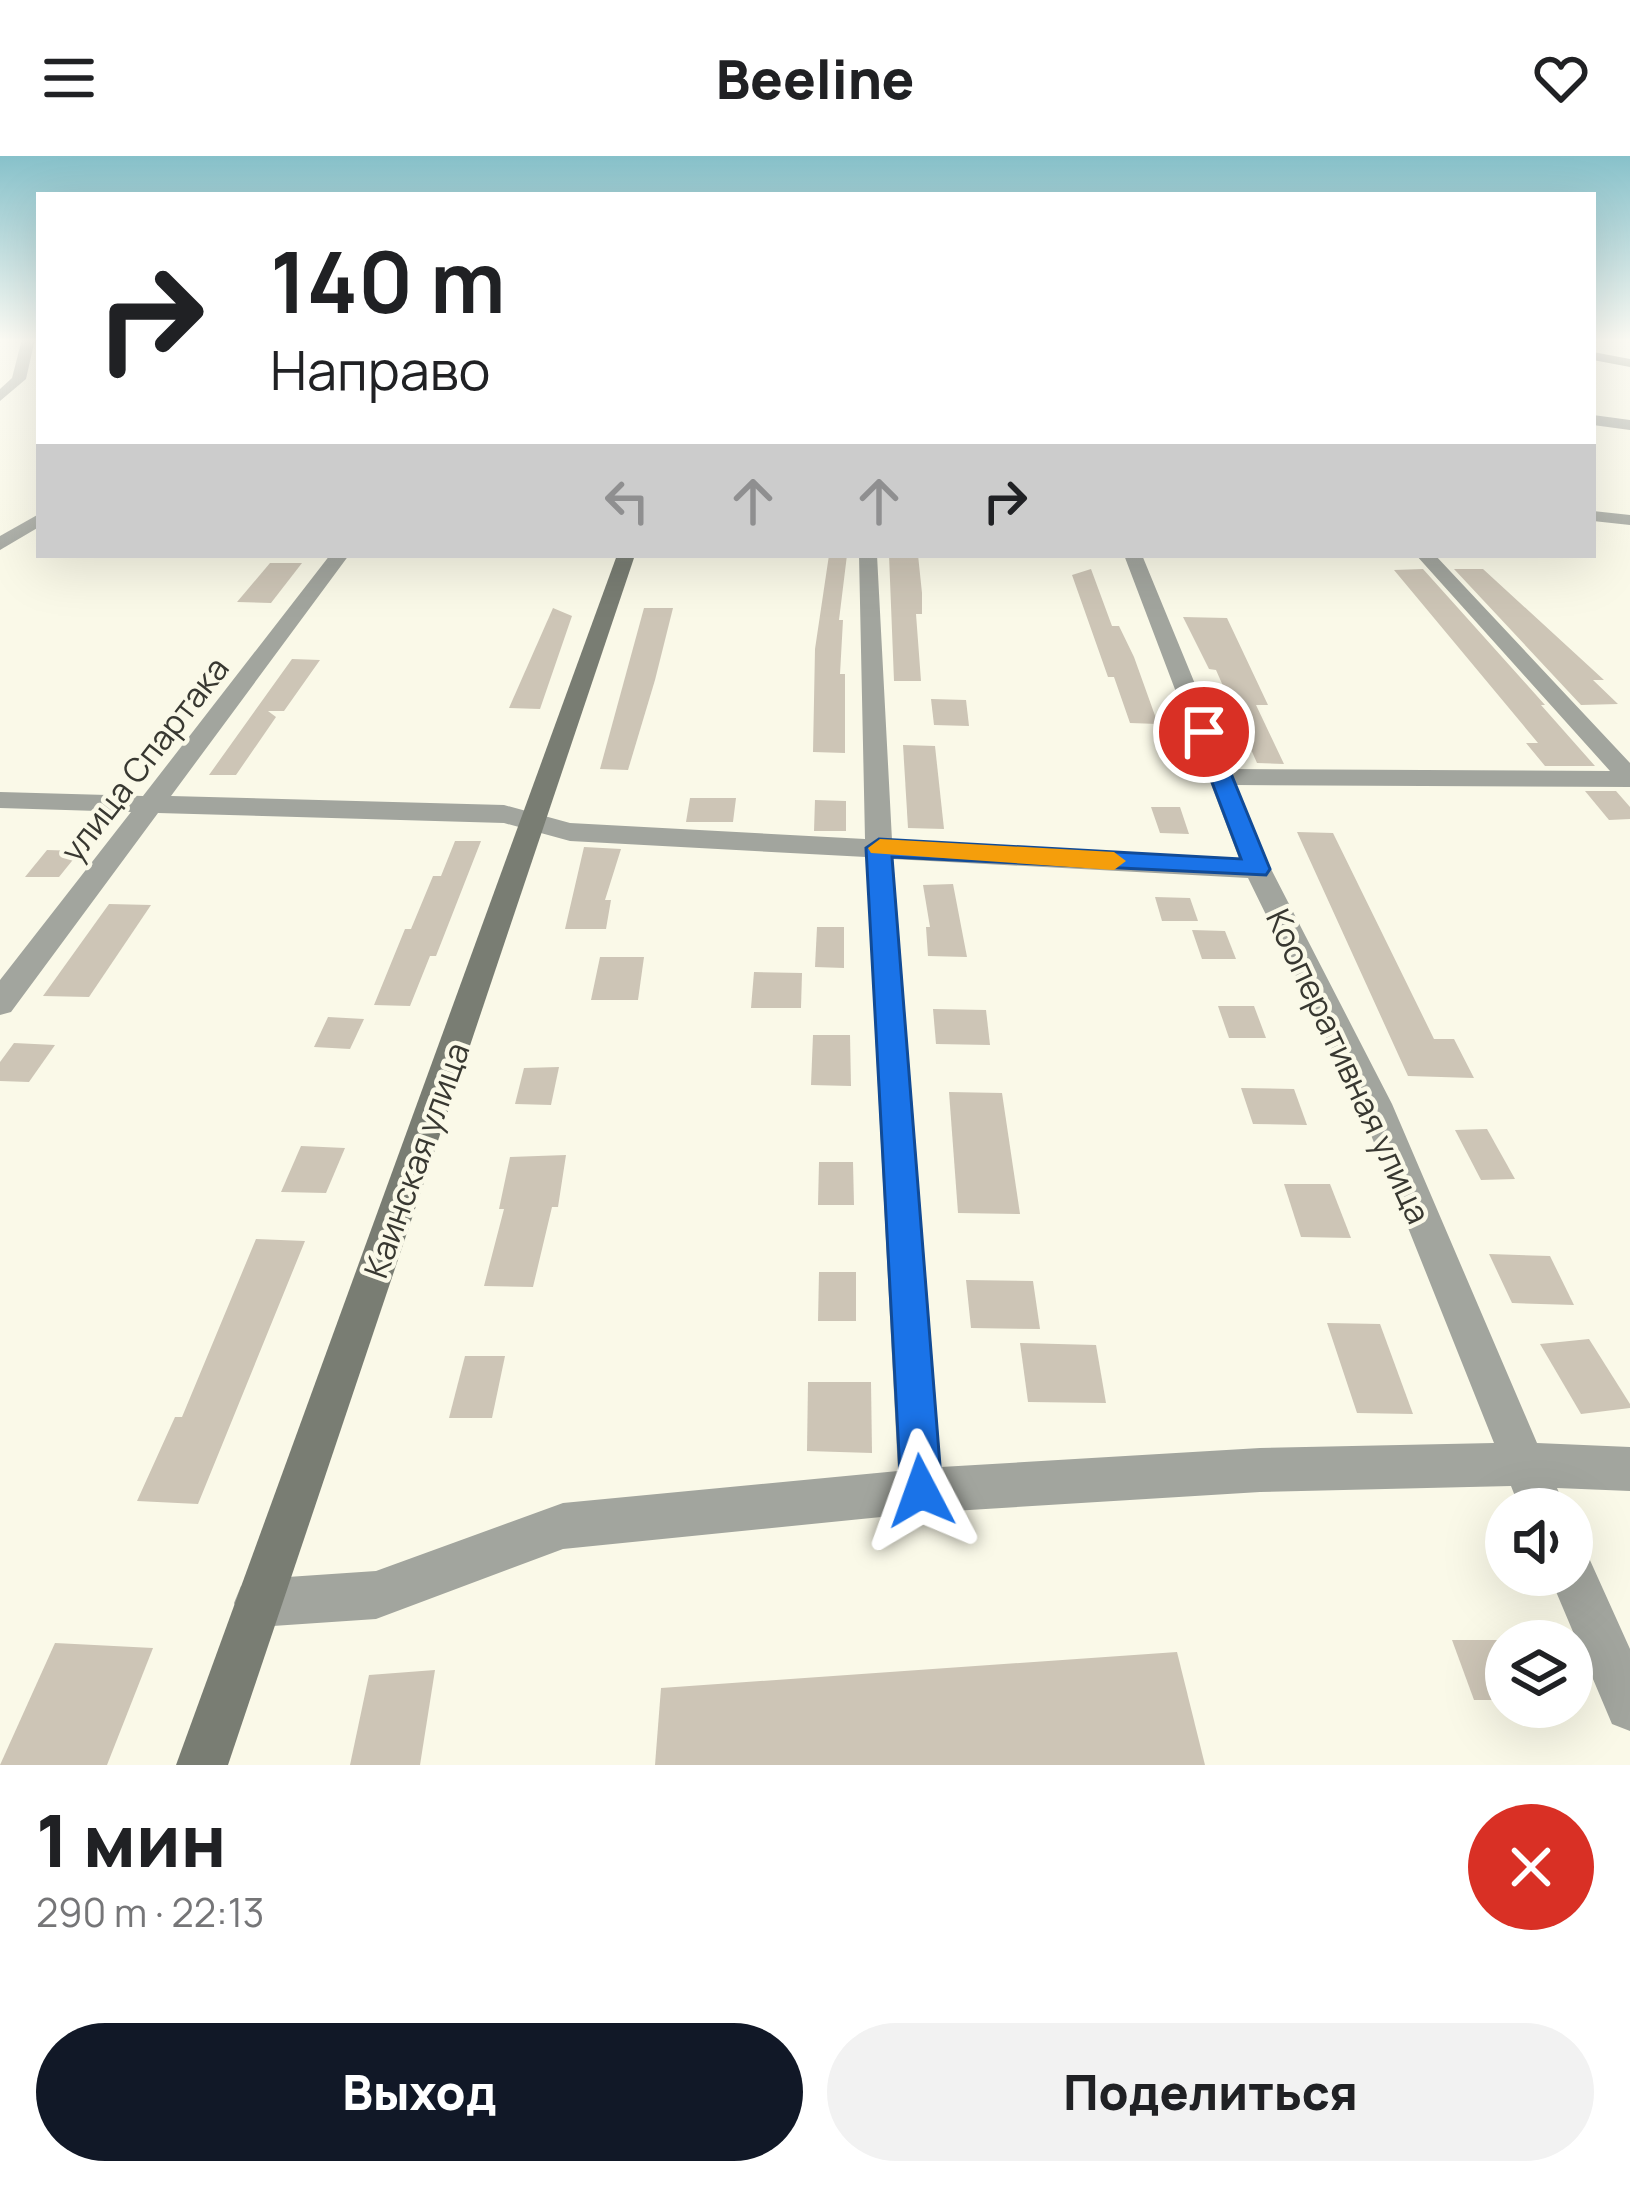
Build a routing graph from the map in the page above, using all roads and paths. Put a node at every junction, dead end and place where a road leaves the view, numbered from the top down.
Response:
1 (1596, 420) edge
2 (1630, 425) edge
3 (1596, 516) edge
4 (1630, 520) edge
5 (36, 521) edge
6 (0, 544) edge
7 (338, 558) edge
8 (625, 558) edge
9 (868, 558) edge
10 (1134, 558) edge
11 (1428, 558) edge
12 (1221, 777) junction
13 (1630, 779) edge
14 (0, 800) edge
15 (156, 801) junction
16 (535, 824) junction
17 (879, 848) junction
18 (1257, 869) junction
19 (0, 1003) edge
20 (1523, 1465) junction
21 (1630, 1468) edge
22 (1533, 1488) edge
23 (921, 1491) junction
24 (1581, 1596) edge
25 (258, 1603) junction
26 (1630, 1706) edge
27 (202, 1765) edge

1 - 2 street
3 - 4 street
5 - 6 street
7 - 15 street, улица Спартака
8 - 16 main road, Каинская улица
9 - 17 street
10 - 12 street, Кооперативная улица
11 - 13 street
12 - 13 street
12 - 18 street, Кооперативная улица
14 - 15 street
15 - 16 street
15 - 19 street, улица Спартака
16 - 17 street
16 - 25 main road, Каинская улица
17 - 18 street
17 - 23 street
18 - 20 street, Кооперативная улица
20 - 21 street
20 - 22 street, Кооперативная улица
20 - 23 street
23 - 25 street
24 - 26 street
25 - 27 main road, Каинская улица

